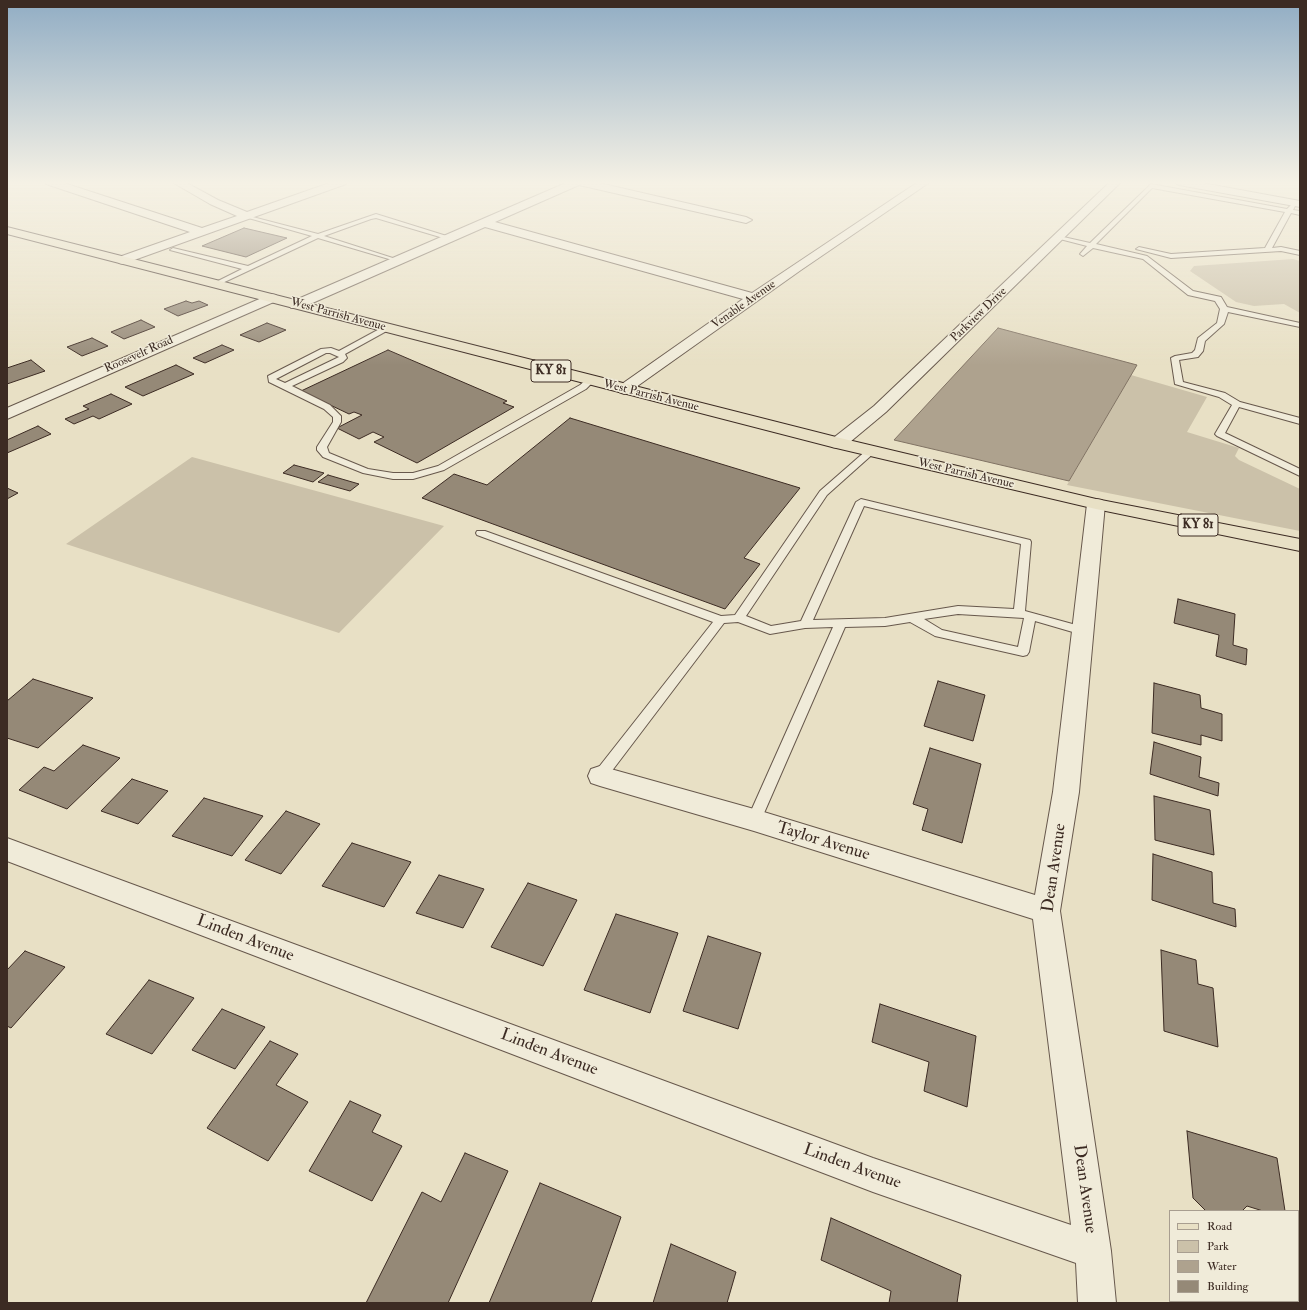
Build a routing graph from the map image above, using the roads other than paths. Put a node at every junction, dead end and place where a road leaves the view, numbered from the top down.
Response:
1 (58, 243) edge
2 (171, 243) edge
3 (302, 243) edge
4 (341, 243) edge
5 (438, 243) edge
6 (557, 243) edge
7 (833, 243) edge
8 (1054, 243) edge
9 (1094, 243) junction
10 (1271, 243) edge
11 (173, 250) dead end
12 (1267, 250) junction
13 (1300, 253) edge
14 (1083, 254) dead end
15 (123, 260) junction
16 (397, 261) junction
17 (247, 268) junction
18 (216, 284) junction
19 (271, 298) junction
20 (755, 298) junction
21 (296, 304) junction
22 (1224, 309) junction
23 (1300, 325) edge
24 (388, 328) junction
25 (339, 354) junction
26 (590, 381) junction
27 (285, 386) junction
28 (624, 389) junction
29 (1237, 404) junction
30 (7, 414) edge
31 (1300, 421) edge
32 (838, 443) junction
33 (871, 451) junction
34 (1300, 473) edge
35 (1096, 504) junction
36 (481, 532) dead end
37 (1300, 545) edge
38 (1024, 615) junction
39 (739, 618) junction
40 (912, 618) junction
41 (720, 620) junction
42 (842, 623) junction
43 (805, 624) junction
44 (1083, 631) junction
45 (600, 776) joint
46 (754, 820) junction
47 (7, 849) edge
48 (1046, 911) junction
49 (1093, 1252) junction
50 (1097, 1303) edge

1 - 15 main road, West Parrish Avenue / KY 81
2 - 15 street
3 - 17 lane
4 - 16 lane
5 - 16 street
6 - 20 street
7 - 20 street, Venable Avenue
8 - 32 street, Parkview Drive
9 - 12 lane
9 - 14 lane
9 - 22 lane
10 - 12 lane
11 - 17 lane
12 - 13 lane
15 - 18 main road, West Parrish Avenue / KY 81
16 - 21 street
17 - 18 lane
18 - 19 main road, West Parrish Avenue / KY 81
19 - 21 main road, West Parrish Avenue / KY 81
19 - 30 street, Roosevelt Road
20 - 28 street, Venable Avenue
21 - 24 main road, West Parrish Avenue / KY 81
22 - 23 lane
22 - 29 lane
24 - 25 lane
24 - 26 main road, West Parrish Avenue / KY 81
25 - 27 lane
25 - 27 lane
26 - 27 lane
26 - 28 main road, West Parrish Avenue / KY 81
28 - 32 main road, West Parrish Avenue / KY 81
29 - 31 lane
29 - 34 lane
32 - 33 main road, West Parrish Avenue / KY 81
33 - 35 main road, West Parrish Avenue / KY 81
33 - 39 lane
35 - 37 main road, West Parrish Avenue / KY 81
35 - 44 street, Dean Avenue
36 - 41 lane
38 - 40 lane
38 - 40 lane
38 - 43 lane
38 - 44 lane
39 - 41 lane
39 - 43 lane
40 - 42 lane
41 - 45 lane
42 - 43 lane
42 - 46 lane
44 - 48 street, Dean Avenue
45 - 46 street, Taylor Avenue
46 - 48 street, Taylor Avenue
47 - 49 street, Linden Avenue
48 - 49 street, Dean Avenue
49 - 50 street, Dean Avenue

